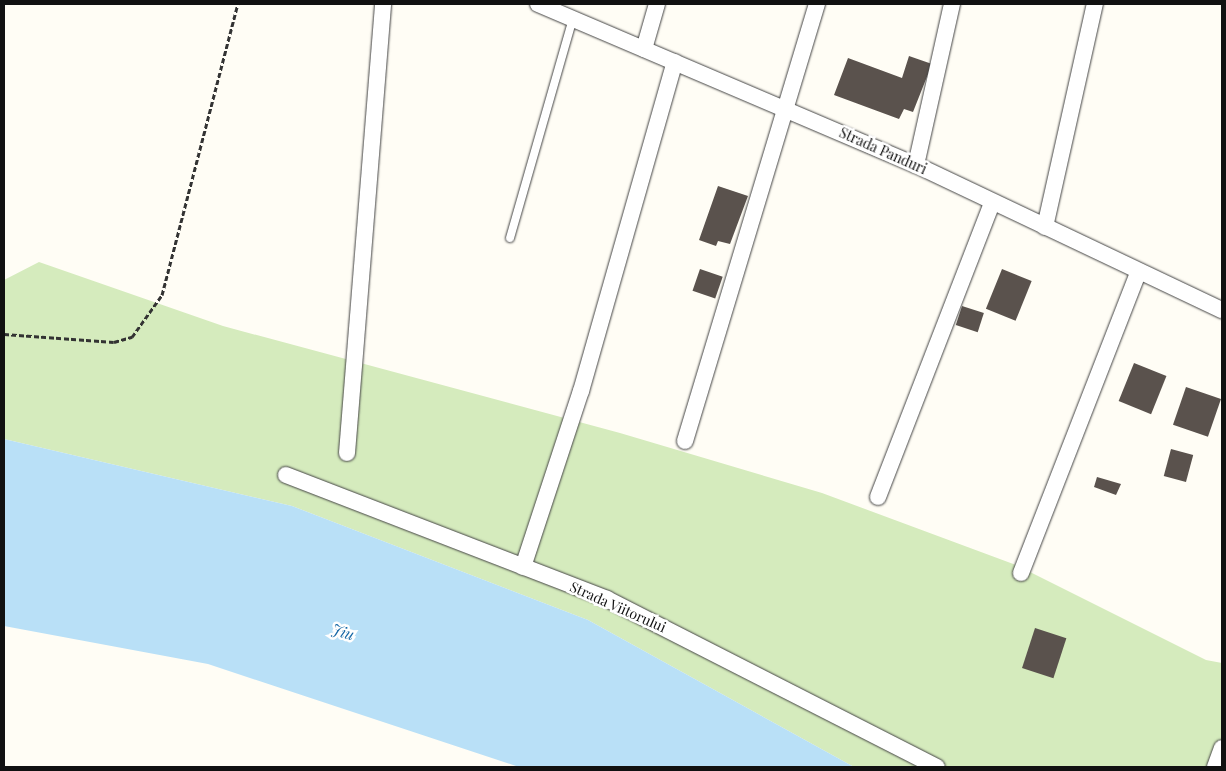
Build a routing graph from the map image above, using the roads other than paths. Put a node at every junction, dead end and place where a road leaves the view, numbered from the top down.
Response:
1 (383, 4) edge
2 (538, 4) edge
3 (657, 4) edge
4 (817, 4) edge
5 (952, 4) edge
6 (1095, 4) edge
7 (573, 19) junction
8 (644, 49) junction
9 (675, 62) junction
10 (786, 107) junction
11 (916, 165) junction
12 (992, 202) junction
13 (1045, 227) junction
14 (510, 238) dead end
15 (1138, 273) junction
16 (1222, 310) edge
17 (685, 441) dead end
18 (347, 453) dead end
19 (286, 475) dead end
20 (878, 497) dead end
21 (523, 567) junction
22 (1021, 573) dead end
23 (1222, 748) edge
24 (937, 767) edge
25 (1214, 767) edge

1 - 18 street
2 - 7 street, Strada Panduri
3 - 8 street
4 - 10 street
5 - 11 street
6 - 13 street
7 - 8 street, Strada Panduri
7 - 14 lane
8 - 9 street, Strada Panduri
9 - 10 street, Strada Panduri
9 - 21 street
10 - 11 street, Strada Panduri
10 - 17 street
11 - 12 street, Strada Panduri
12 - 13 street, Strada Panduri
12 - 20 street
13 - 15 street, Strada Panduri
15 - 16 street, Strada Panduri
15 - 22 street
19 - 21 street, Strada Viitorului
21 - 24 street, Strada Viitorului
23 - 25 street

